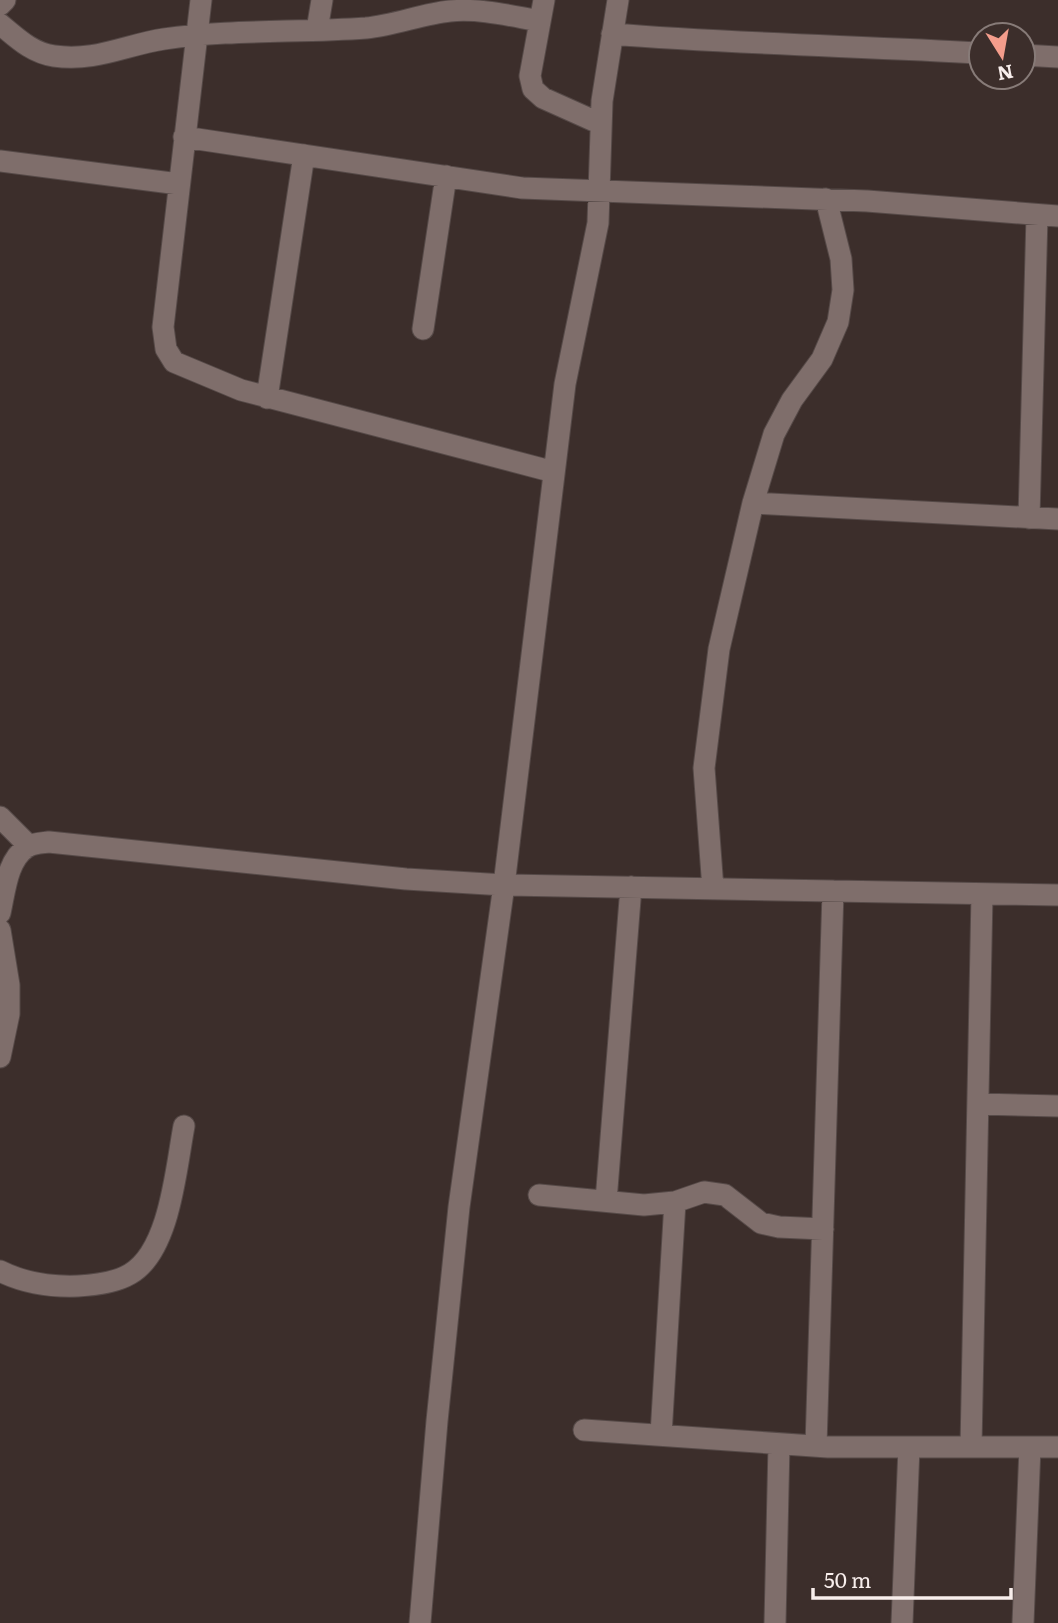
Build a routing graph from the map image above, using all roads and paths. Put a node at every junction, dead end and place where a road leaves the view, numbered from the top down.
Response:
1 (5, 0) edge
2 (201, 0) edge
3 (322, 0) edge
4 (618, 0) edge
5 (0, 5) edge
6 (542, 10) edge
7 (0, 24) edge
8 (317, 30) junction
9 (612, 34) junction
10 (197, 35) junction
11 (967, 52) edge
12 (1037, 56) edge
13 (1058, 57) edge
14 (601, 124) junction
15 (184, 137) junction
16 (304, 155) junction
17 (0, 161) edge
18 (446, 176) junction
19 (179, 184) junction
20 (599, 191) junction
21 (826, 199) junction
22 (1047, 216) edge
23 (424, 329) dead end
24 (267, 398) junction
25 (554, 472) junction
26 (753, 503) junction
27 (1029, 518) junction
28 (1058, 520) edge
29 (0, 817) edge
30 (29, 846) junction
31 (505, 885) junction
32 (631, 887) junction
33 (713, 889) junction
34 (833, 891) junction
35 (982, 894) junction
36 (1058, 895) edge
37 (0, 913) edge
38 (0, 930) edge
39 (4, 984) edge
40 (0, 1056) edge
41 (978, 1104) junction
42 (1058, 1106) edge
43 (184, 1126) dead end
44 (539, 1195) dead end
45 (606, 1202) junction
46 (675, 1202) junction
47 (822, 1229) junction
48 (0, 1271) edge
49 (584, 1430) dead end
50 (662, 1435) junction
51 (779, 1444) junction
52 (816, 1446) junction
53 (909, 1447) junction
54 (971, 1447) junction
55 (1030, 1447) junction
56 (1058, 1447) edge
57 (420, 1623) edge
58 (775, 1623) edge
59 (902, 1623) edge
60 (1023, 1623) edge

1 - 5 street
2 - 10 street
3 - 8 street
4 - 9 street
6 - 8 street
6 - 14 street
7 - 10 street
8 - 10 street
9 - 11 street
9 - 14 street
10 - 15 street
12 - 13 street
14 - 20 street
15 - 16 street
15 - 19 street
16 - 18 street
16 - 24 street
17 - 19 street
18 - 20 street
18 - 23 street
19 - 24 street
20 - 21 street
20 - 25 street
21 - 22 street
21 - 26 street
22 - 27 street
24 - 25 street
25 - 31 street
26 - 27 street
26 - 33 street
27 - 28 street
29 - 30 street
30 - 31 street
30 - 37 street
31 - 32 street
31 - 57 street
32 - 33 street
32 - 45 street
33 - 34 street
34 - 35 street
34 - 47 street
35 - 36 street
35 - 41 street
38 - 39 street
39 - 40 street
41 - 42 street
41 - 54 street
43 - 48 street
44 - 45 street
45 - 46 street
46 - 47 street
46 - 50 street
47 - 52 street
49 - 50 street
50 - 51 street
51 - 52 street
51 - 58 street
52 - 53 street
53 - 54 street
53 - 59 street
54 - 55 street
55 - 56 street
55 - 60 street

